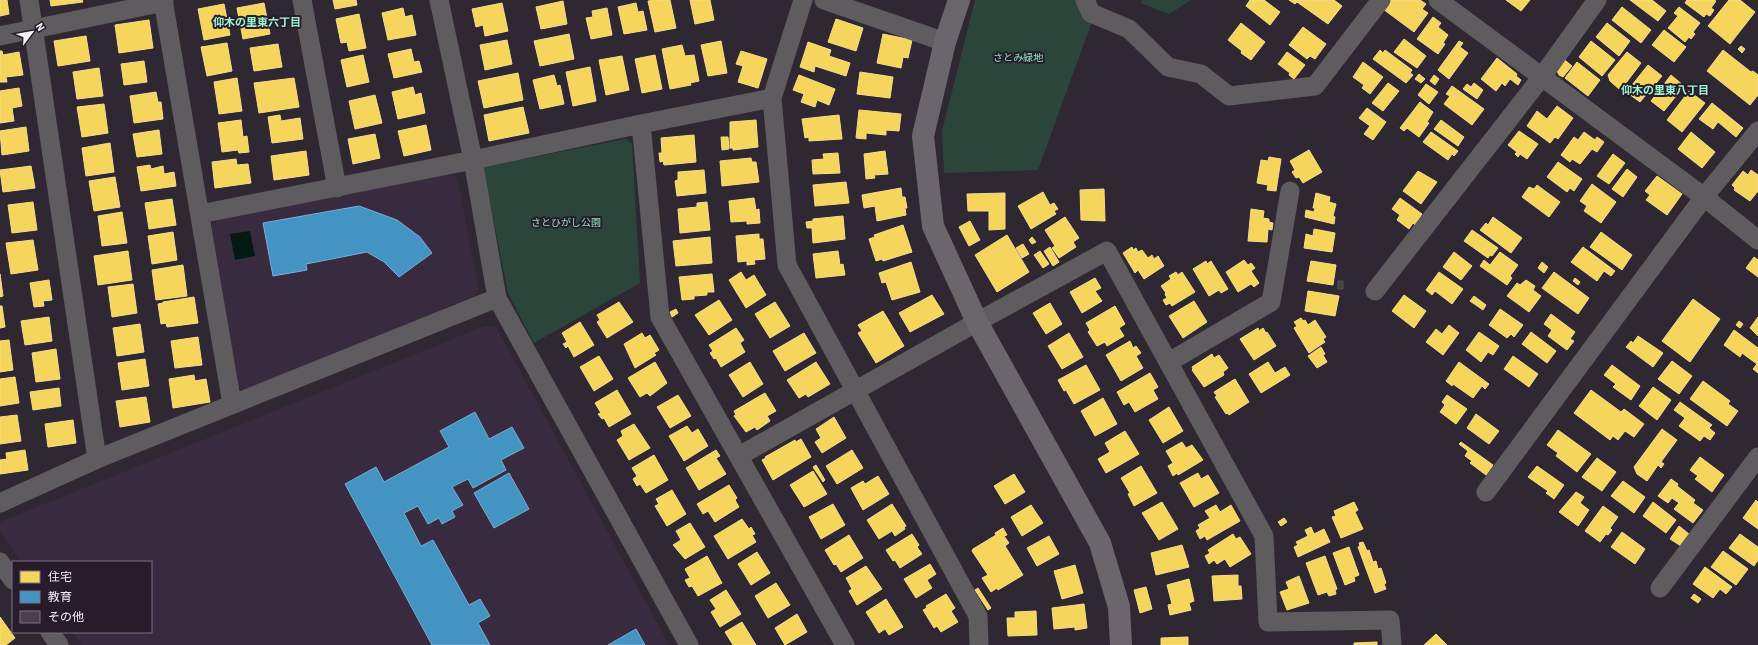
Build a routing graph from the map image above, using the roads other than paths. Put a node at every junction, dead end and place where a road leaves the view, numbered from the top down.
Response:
1 (29, 0) edge
2 (302, 0) edge
3 (439, 0) edge
4 (803, 0) edge
5 (824, 0) edge
6 (959, 0) edge
7 (1085, 0) edge
8 (1381, 0) edge
9 (1438, 0) edge
10 (1597, 0) edge
11 (163, 1) edge
12 (33, 29) junction
13 (0, 36) edge
14 (945, 42) junction
15 (1541, 78) junction
16 (772, 98) junction
17 (640, 124) junction
18 (1758, 131) edge
19 (473, 160) junction
20 (338, 188) junction
21 (1290, 191) dead end
22 (1704, 197) junction
23 (200, 214) junction
24 (1758, 240) edge
25 (1375, 291) dead end
26 (497, 298) junction
27 (977, 322) junction
28 (1169, 362) junction
29 (856, 392) junction
30 (232, 404) junction
31 (739, 456) junction
32 (1758, 456) edge
33 (97, 459) junction
34 (1486, 492) dead end
35 (0, 503) edge
36 (0, 562) edge
37 (12, 579) edge
38 (1660, 588) dead end
39 (51, 633) edge
40 (59, 645) edge
41 (689, 645) edge
42 (845, 645) edge
43 (979, 645) edge
44 (1121, 645) edge
45 (1392, 645) edge

1 - 12 street
2 - 20 street
3 - 19 street
4 - 16 street
5 - 14 street
6 - 14 street
7 - 8 street
9 - 15 street
10 - 15 street
11 - 12 street
11 - 23 street
12 - 13 street
12 - 33 street
14 - 27 street
15 - 22 street
15 - 25 street
16 - 17 street
16 - 29 street
17 - 19 street
17 - 31 street
18 - 22 street
19 - 20 street
19 - 26 street
20 - 23 street
21 - 28 street
22 - 24 street
22 - 34 street
23 - 30 street
26 - 30 street
26 - 41 street
27 - 28 street
27 - 29 street
27 - 44 street
28 - 45 street
29 - 31 street
29 - 43 street
30 - 33 street
31 - 42 street
32 - 38 street
33 - 35 street
36 - 37 street
39 - 40 street

